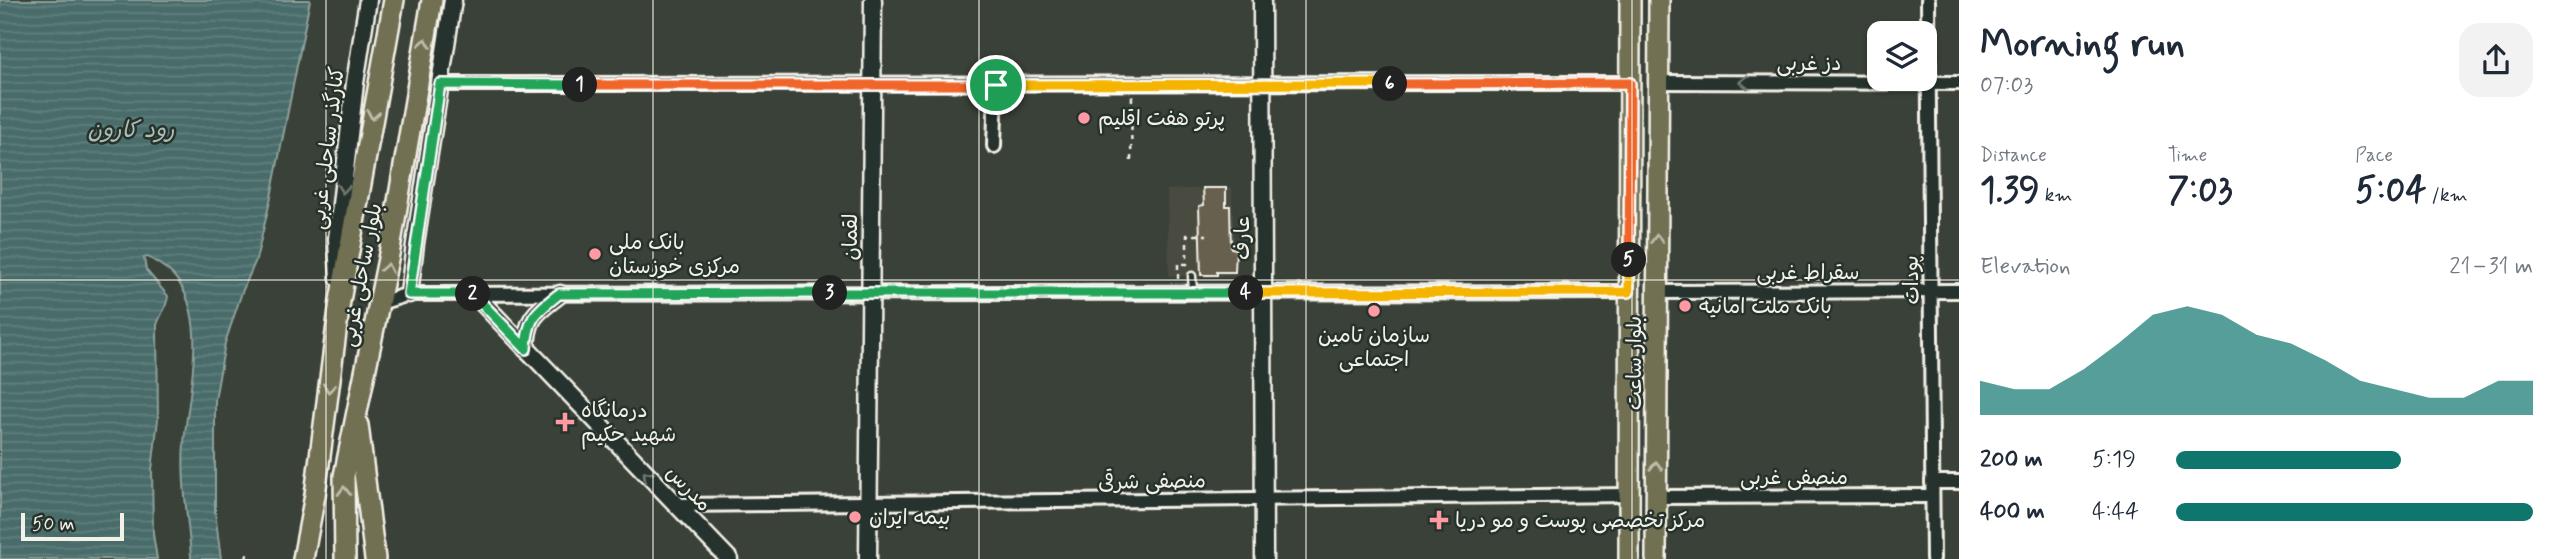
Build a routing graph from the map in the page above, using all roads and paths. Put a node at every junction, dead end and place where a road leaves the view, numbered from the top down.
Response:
1 (368, 0) edge
2 (394, 0) edge
3 (432, 0) edge
4 (453, 0) edge
5 (873, 0) edge
6 (1262, 0) edge
7 (1630, 0) edge
8 (1659, 0) edge
9 (1928, 0) edge
10 (1928, 21) edge
11 (1658, 82) junction
12 (1630, 83) junction
13 (1867, 83) edge
14 (1937, 83) edge
15 (1959, 83) edge
16 (440, 84) junction
17 (1262, 84) junction
18 (872, 85) junction
19 (996, 85) junction
20 (1132, 85) junction
21 (1929, 91) edge
22 (994, 146) dead end
23 (1131, 160) dead end
24 (1207, 234) dead end
25 (1192, 276) dead end
26 (1931, 291) junction
27 (1959, 291) edge
28 (1629, 292) junction
29 (1657, 292) junction
30 (870, 293) junction
31 (1186, 293) junction
32 (1263, 293) junction
33 (409, 294) junction
34 (474, 294) junction
35 (559, 294) junction
36 (340, 301) junction
37 (380, 303) junction
38 (526, 349) junction
39 (356, 414) junction
40 (1932, 482) junction
41 (1959, 482) edge
42 (1629, 495) junction
43 (1932, 496) junction
44 (1656, 497) junction
45 (1264, 499) junction
46 (869, 503) junction
47 (676, 505) junction
48 (344, 518) junction
49 (248, 550) dead end
50 (246, 559) edge
51 (303, 559) edge
52 (335, 559) edge
53 (345, 559) edge
54 (375, 559) edge
55 (729, 559) edge
56 (868, 559) edge
57 (1265, 559) edge
58 (1629, 559) edge
59 (1656, 559) edge
60 (1933, 559) edge

1 -> 36 street, کنارگذر ساحلی غربی
2 -> 36 main road, بلوار ساحلی غربی
37 -> 3 main road, بلوار ساحلی غربی
4 - 16 street
5 - 18 street, لقمان
6 - 17 street, عارف
7 - 12 main road, بلوار ساعت
8 - 11 main road, بلوار ساعت
9 - 10 street, پودات
13 -> 11 street, دز غربی
29 -> 11 main road, بلوار ساعت
12 - 17 street
12 - 28 main road, بلوار ساعت
14 - 15 street, دز غربی
16 - 18 street
16 - 33 street
17 - 20 street
17 - 32 street, عارف
18 - 19 street
18 - 30 street, لقمان
19 - 20 street
19 - 22 street
20 - 23 path
21 - 26 street, پودات
24 - 31 path
25 - 31 lane
26 - 27 street, سقراط غربی
26 - 29 street, سقراط غربی
26 - 40 street, پودات
28 - 32 street
28 - 42 main road, بلوار ساعت
44 -> 29 main road, بلوار ساعت
30 - 31 street
30 - 35 street
30 - 46 street, لقمان
31 - 32 street
32 - 45 street, عارف
33 - 34 street
33 - 37 street
34 - 35 street
34 - 38 street, مدرس
35 - 38 street
36 -> 51 main road, بلوار ساحلی غربی
37 - 39 main road, بلوار ساحلی غربی
47 -> 38 street, مدرس
48 -> 39 main road, بلوار ساحلی غربی
39 - 54 main road
40 - 41 street
40 - 43 street, پودات
42 - 45 street, منصفی شرقی
42 - 58 main road, بلوار ساعت
43 - 44 street, منصفی غربی
43 - 60 street, پودات
44 - 59 main road, بلوار ساعت
45 - 46 street, منصفی شرقی
45 - 57 street, عارف
46 - 47 street, منصفی شرقی
46 - 56 street, لقمان
47 - 55 street, مدرس
48 - 52 main road
48 - 53 main road, بلوار ساحلی غربی
49 - 50 path

